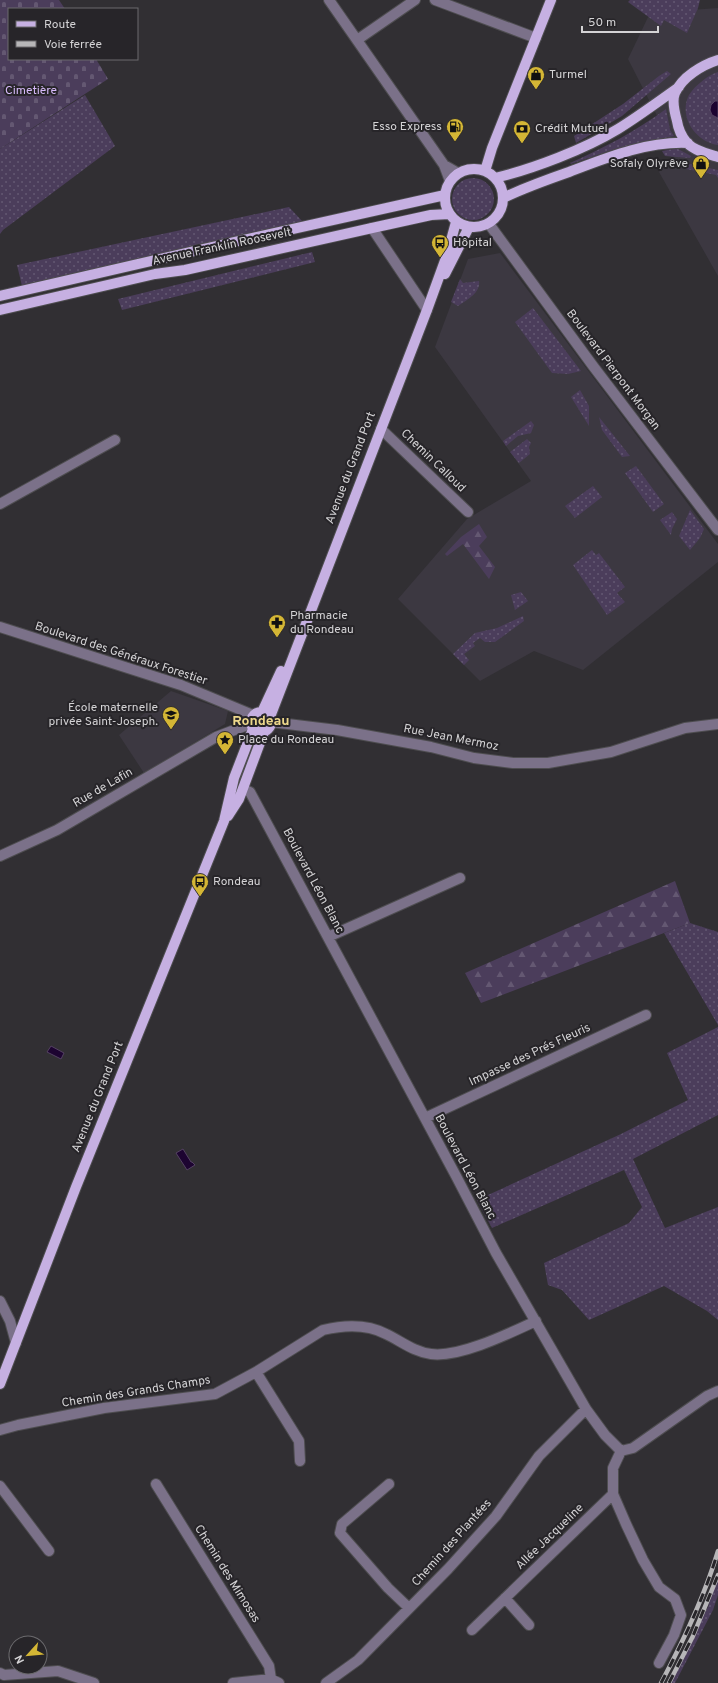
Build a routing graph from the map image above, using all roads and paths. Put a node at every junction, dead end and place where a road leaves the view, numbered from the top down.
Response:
1 (329, 0) edge
2 (415, 0) edge
3 (436, 0) edge
4 (551, 0) edge
5 (536, 38) junction
6 (357, 40) junction
7 (718, 60) edge
8 (677, 91) junction
9 (686, 140) junction
10 (718, 157) edge
11 (444, 165) junction
12 (480, 170) junction
13 (458, 174) junction
14 (450, 181) junction
15 (497, 181) junction
16 (445, 195) junction
17 (503, 198) junction
18 (451, 215) junction
19 (489, 224) junction
20 (469, 227) junction
21 (372, 228) junction
22 (155, 274) junction
23 (0, 296) edge
24 (0, 310) edge
25 (427, 310) junction
26 (381, 429) junction
27 (115, 440) dead end
28 (0, 504) edge
29 (468, 512) dead end
30 (718, 530) edge
31 (0, 627) edge
32 (258, 720) junction
33 (718, 724) edge
34 (243, 789) junction
35 (224, 821) junction
36 (0, 856) edge
37 (460, 878) dead end
38 (328, 937) junction
39 (646, 1015) dead end
40 (425, 1118) junction
41 (0, 1301) edge
42 (536, 1321) junction
43 (16, 1343) junction
44 (256, 1372) junction
45 (0, 1384) edge
46 (718, 1391) edge
47 (586, 1409) junction
48 (0, 1430) edge
49 (621, 1451) junction
50 (300, 1461) dead end
51 (156, 1484) dead end
52 (389, 1484) dead end
53 (0, 1486) edge
54 (613, 1494) junction
55 (49, 1551) dead end
56 (505, 1598) junction
57 (410, 1608) junction
58 (529, 1625) dead end
59 (472, 1630) dead end
60 (659, 1663) dead end
61 (0, 1673) edge
62 (275, 1681) edge
63 (94, 1683) edge
64 (233, 1683) edge
65 (326, 1683) edge

1 - 6 street
2 - 6 street
3 - 5 street
4 - 5 main road
5 - 12 main road
6 - 11 street
7 - 8 main road
8 - 9 main road
8 - 15 main road
8 - 15 main road
9 - 10 main road
9 - 17 main road
11 - 13 street
11 - 14 street
12 - 13 main road
12 - 15 main road
13 - 14 main road
14 - 16 main road
15 - 17 main road
16 - 18 main road
16 - 23 main road, Avenue Franklin Roosevelt
17 - 19 main road
18 - 20 main road
18 - 21 main road, Avenue Franklin Roosevelt
18 - 22 main road
18 - 25 main road, Avenue du Grand Port
19 - 20 main road
19 - 30 street, Boulevard Pierpont Morgan
20 - 25 main road, Avenue du Grand Port
21 - 22 main road, Avenue Franklin Roosevelt
21 - 25 street
22 - 24 main road, Avenue Franklin Roosevelt
25 - 26 main road, Avenue du Grand Port
26 - 29 street, Chemin Calloud
26 - 32 main road, Avenue du Grand Port
27 - 28 street
31 - 32 street, Boulevard des Généraux Forestier
32 - 33 street, Rue Jean Mermoz
32 - 34 main road
32 - 35 main road, Avenue du Grand Port
32 - 36 street, Rue de Lafin
34 - 35 main road, Avenue du Grand Port
34 - 38 street, Boulevard Léon Blanc
35 - 43 main road, Avenue du Grand Port
37 - 38 street
38 - 40 street, Boulevard Léon Blanc
39 - 40 street, Impasse des Prés Fleuris
40 - 42 street, Boulevard Léon Blanc
41 - 43 street
42 - 44 street, Chemin des Grands Champs
42 - 47 street, Boulevard Léon Blanc
43 - 45 main road, Avenue du Grand Port
44 - 48 street, Chemin des Grands Champs
44 - 50 street
46 - 49 street
47 - 49 street, Boulevard Léon Blanc
47 - 57 street, Chemin des Plantées
49 - 54 street
51 - 62 street, Chemin des Mimosas
52 - 57 street
53 - 55 street
54 - 56 street, Allée Jacqueline
54 - 60 street
56 - 58 street
56 - 59 street, Allée Jacqueline
57 - 65 street, Chemin des Plantées
61 - 63 street
62 - 64 street

